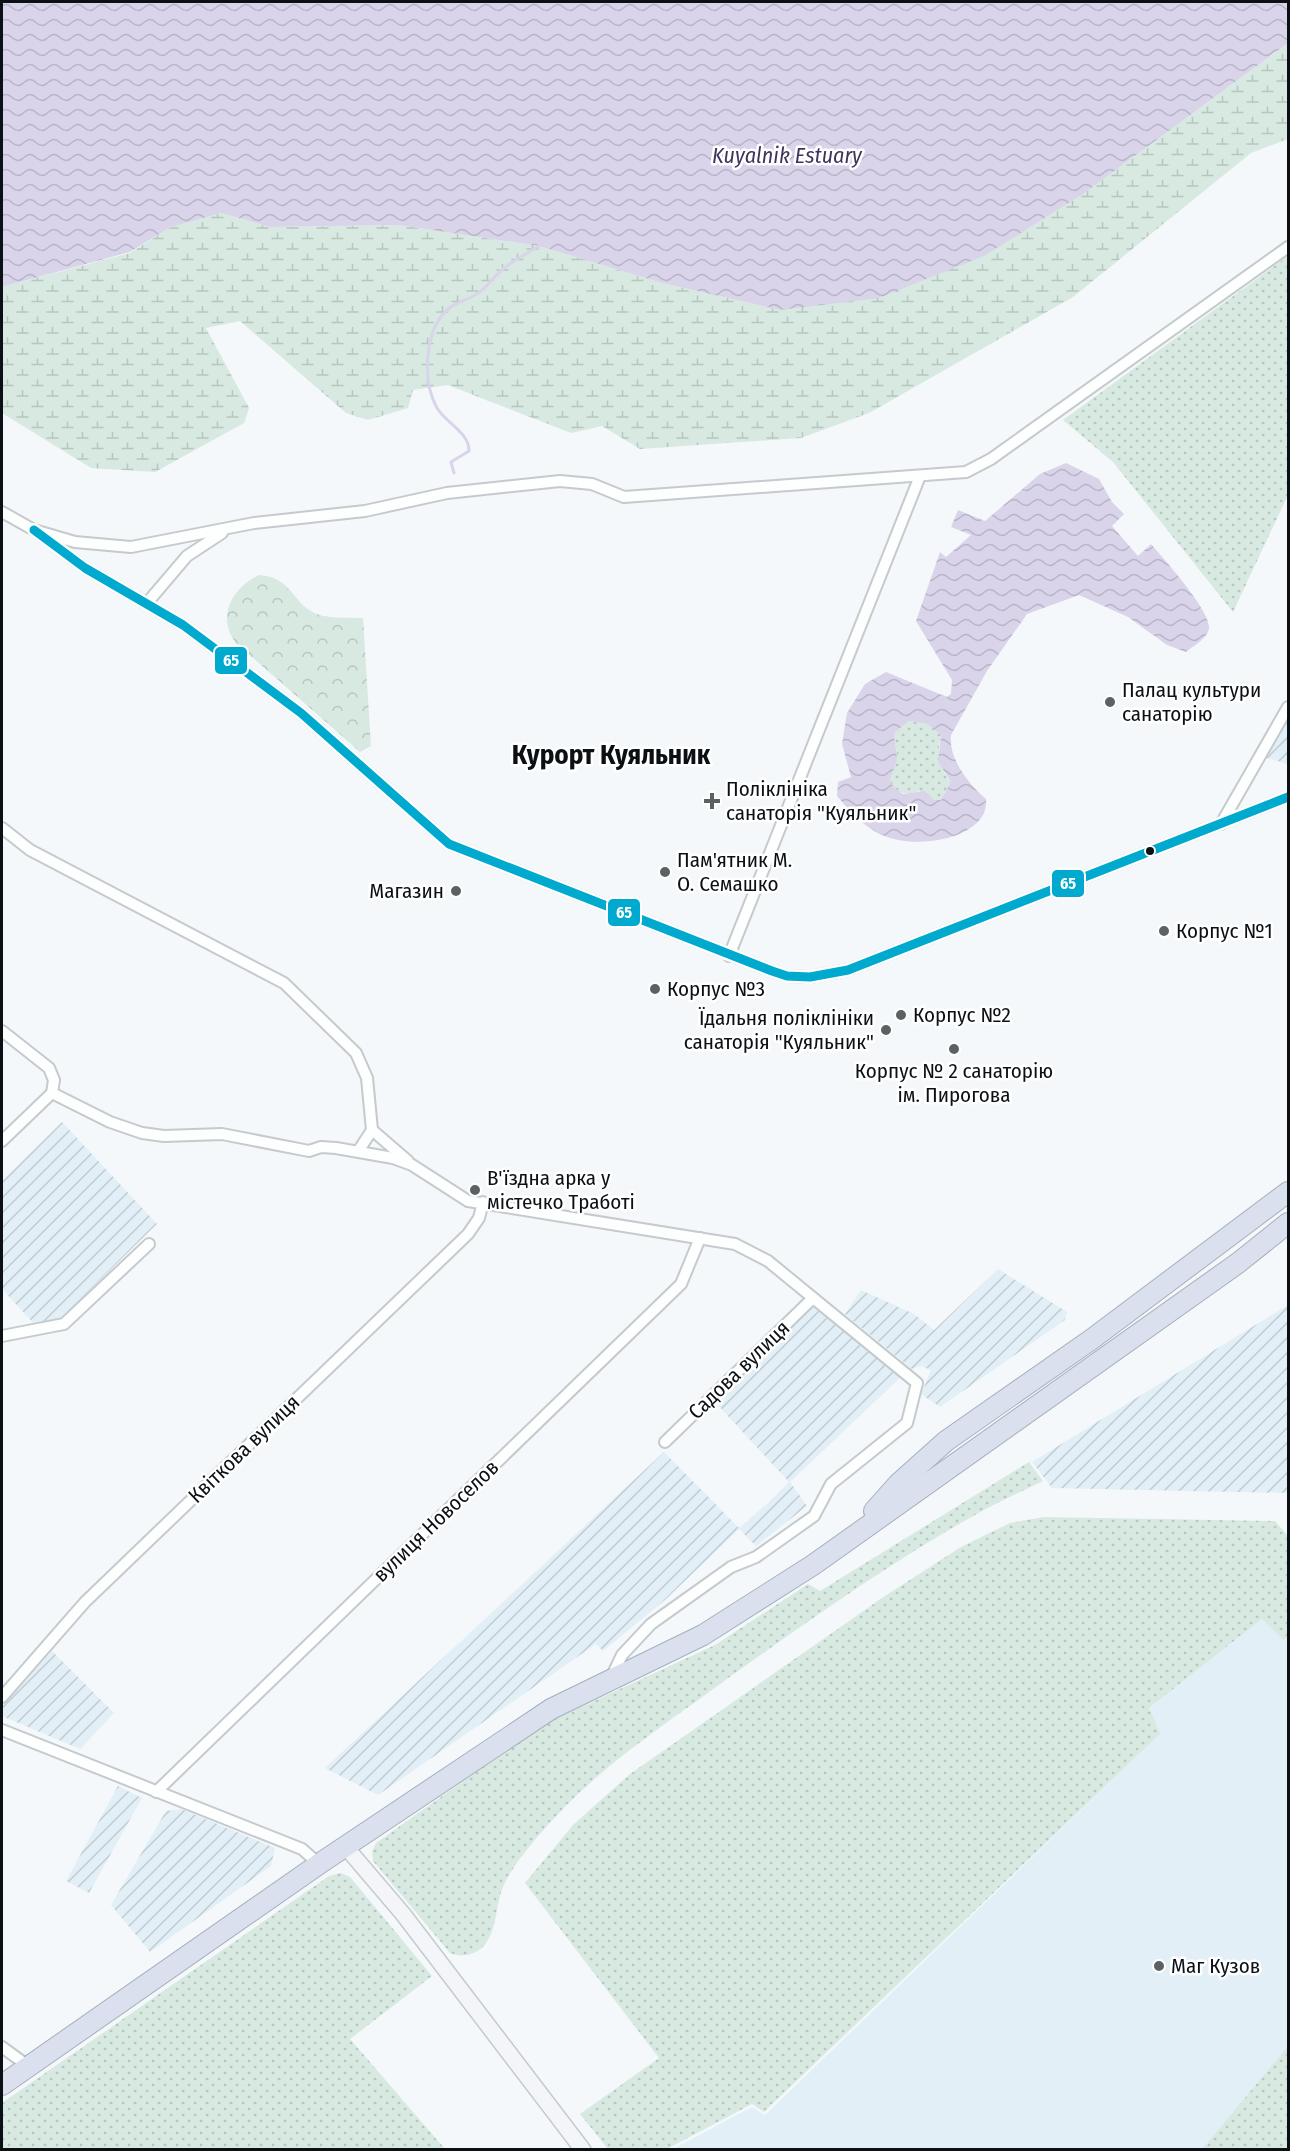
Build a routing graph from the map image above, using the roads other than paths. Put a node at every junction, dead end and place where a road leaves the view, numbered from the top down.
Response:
1 (1288, 247) edge
2 (920, 476) junction
3 (2, 512) edge
4 (34, 530) junction
5 (227, 530) junction
6 (147, 603) junction
7 (1288, 707) edge
8 (1288, 797) edge
9 (1221, 824) junction
10 (2, 828) edge
11 (729, 956) junction
12 (2, 1031) edge
13 (52, 1093) junction
14 (372, 1130) junction
15 (2, 1141) edge
16 (359, 1150) junction
17 (412, 1165) junction
18 (1288, 1192) edge
19 (476, 1199) junction
20 (1288, 1223) edge
21 (700, 1238) junction
22 (149, 1244) dead end
23 (813, 1298) junction
24 (2, 1336) edge
25 (665, 1442) dead end
26 (855, 1533) junction
27 (611, 1678) junction
28 (2, 1697) edge
29 (2, 1730) edge
30 (156, 1792) junction
31 (345, 1846) junction
32 (319, 1864) junction
33 (2, 2047) edge
34 (28, 2066) junction
35 (2, 2085) edge
36 (583, 2150) edge

1 - 2 street
2 - 5 street
2 - 11 street
3 - 4 street
4 - 5 street
4 - 6 street
5 - 6 street
6 - 11 street
7 - 9 street
8 - 9 street
9 - 11 street
10 - 14 street
12 - 13 street
13 - 15 street
13 - 16 street
14 - 16 street
14 - 17 street
16 - 17 street
17 - 19 street
18 - 26 highway
19 - 21 street
19 - 28 street, Квіткова вулиця
20 - 26 highway
21 - 23 street
21 - 30 street, вулиця Новоселов
22 - 24 street
23 - 25 street, Садова вулиця
23 - 27 street
26 - 27 highway
27 - 31 highway
29 - 30 street
30 - 32 street
31 - 32 highway
31 - 36 street
32 - 34 highway
33 - 34 street
34 - 35 highway

